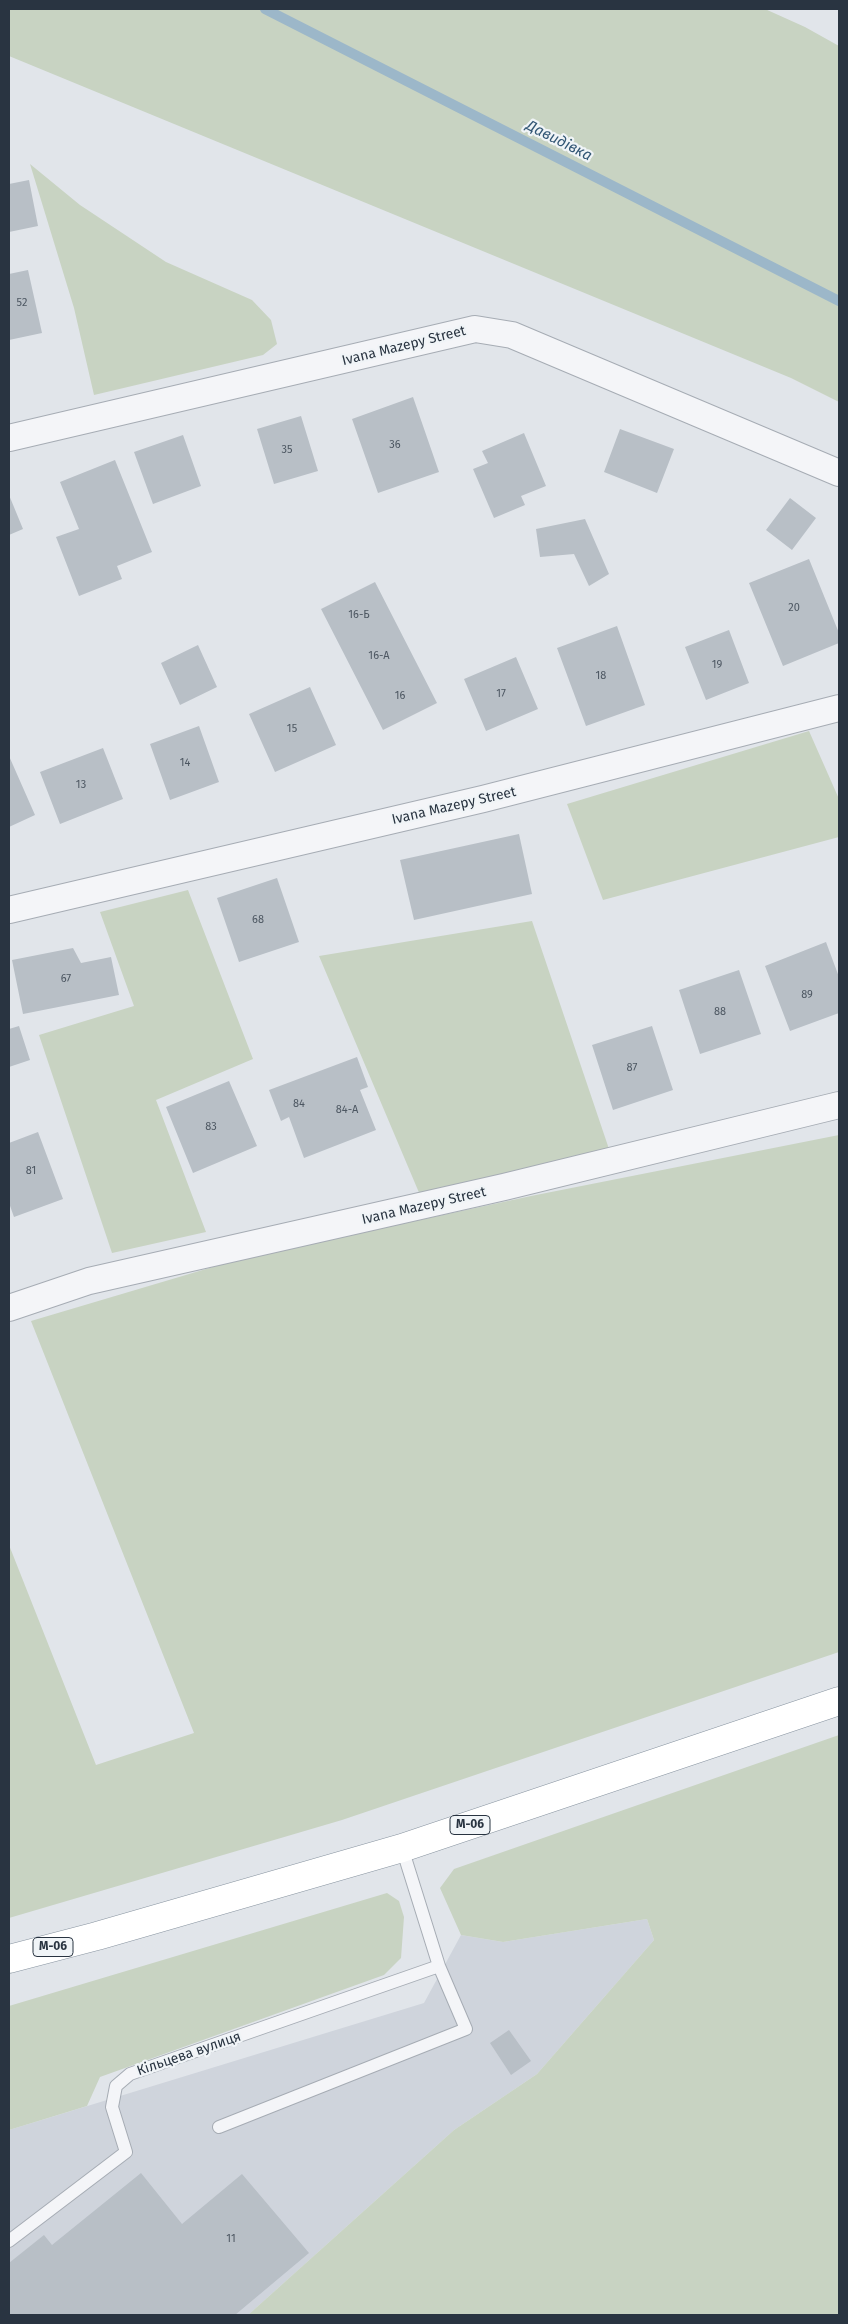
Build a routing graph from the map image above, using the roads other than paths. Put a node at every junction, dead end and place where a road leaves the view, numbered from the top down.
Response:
1 (9, 438) edge
2 (839, 473) edge
3 (839, 708) edge
4 (9, 910) edge
5 (839, 1105) edge
6 (9, 1308) edge
7 (839, 1701) edge
8 (402, 1848) junction
9 (9, 1959) edge
10 (439, 1966) junction
11 (219, 2127) dead end
12 (9, 2241) edge

1 - 2 street, Ivana Mazepy Street
3 - 4 street, Ivana Mazepy Street
5 - 6 street, Ivana Mazepy Street
7 - 8 highway, М-06
8 - 9 highway, М-06
8 - 10 lane
10 - 11 lane
10 - 12 lane, Кільцева вулиця

